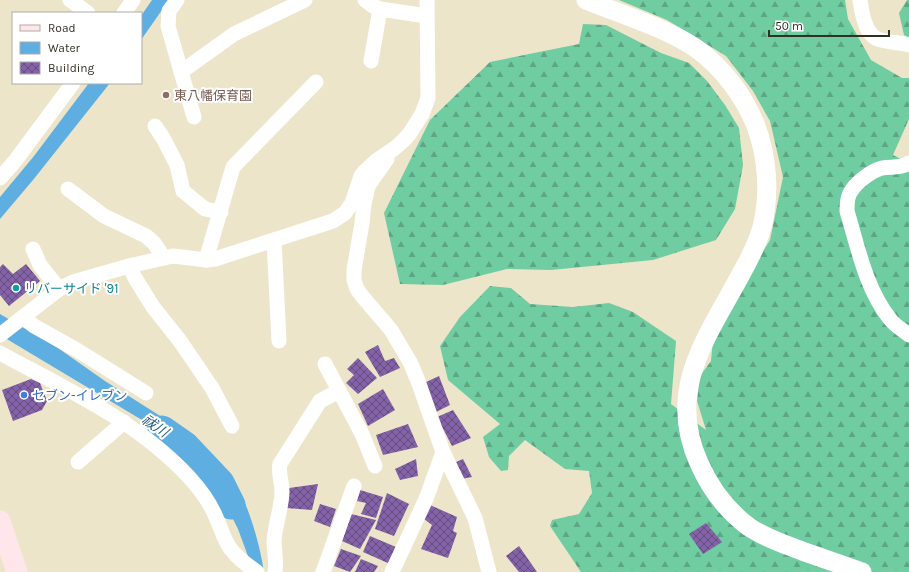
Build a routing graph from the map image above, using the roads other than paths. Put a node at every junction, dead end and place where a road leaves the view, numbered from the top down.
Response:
1 (70, 0) edge
2 (133, 0) edge
3 (177, 0) edge
4 (304, 0) edge
5 (365, 0) edge
6 (427, 0) edge
7 (586, 0) edge
8 (860, 0) edge
9 (380, 9) junction
10 (87, 12) edge
11 (125, 12) edge
12 (427, 16) junction
13 (909, 45) edge
14 (371, 61) dead end
15 (181, 72) junction
16 (316, 82) dead end
17 (72, 84) edge
18 (194, 117) dead end
19 (155, 126) dead end
20 (395, 148) junction
21 (909, 163) edge
22 (0, 178) edge
23 (68, 189) dead end
24 (221, 212) junction
25 (274, 240) junction
26 (33, 249) dead end
27 (164, 258) junction
28 (206, 260) junction
29 (129, 266) junction
30 (59, 289) junction
31 (19, 320) junction
32 (0, 335) edge
33 (909, 335) edge
34 (279, 341) dead end
35 (0, 353) edge
36 (325, 364) dead end
37 (339, 391) junction
38 (146, 393) dead end
39 (124, 422) junction
40 (232, 426) dead end
41 (443, 452) junction
42 (78, 462) dead end
43 (375, 466) dead end
44 (354, 486) dead end
45 (0, 521) edge
46 (252, 568) edge
47 (17, 572) edge
48 (275, 572) edge
49 (323, 572) edge
50 (392, 572) edge
51 (489, 572) edge
52 (862, 572) edge

1 - 10 street
2 - 11 street
3 - 15 street
4 - 15 street
5 - 9 street
6 - 12 street
7 - 52 street
8 - 13 street
9 - 12 street
9 - 14 street
12 - 20 street
15 - 18 street
16 - 24 street
17 - 22 street
19 - 24 street
20 - 25 street
20 - 41 street
21 - 33 street
23 - 27 street
24 - 28 street
25 - 28 street
25 - 34 street
26 - 30 street
27 - 28 street
27 - 29 street
29 - 30 street
29 - 40 street
30 - 31 street
31 - 32 street
31 - 38 street
35 - 39 street
36 - 37 street
37 - 43 street
37 - 48 street
39 - 42 street
39 - 46 street
41 - 50 street
41 - 51 street
44 - 49 street
45 - 47 main road

